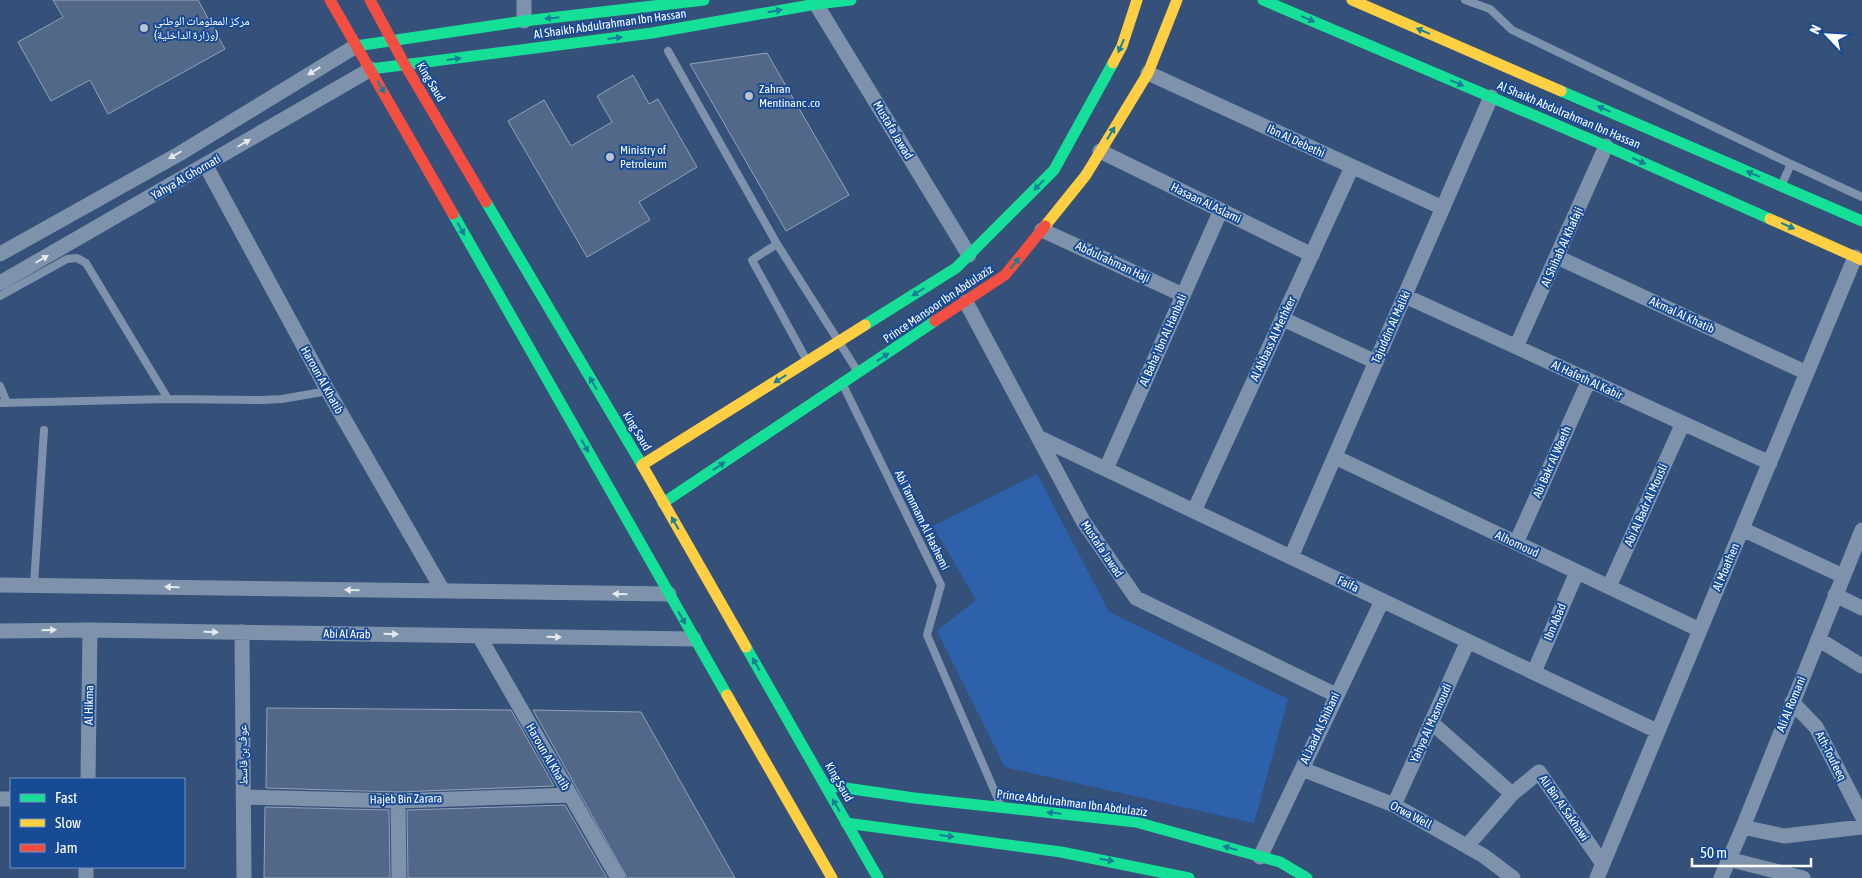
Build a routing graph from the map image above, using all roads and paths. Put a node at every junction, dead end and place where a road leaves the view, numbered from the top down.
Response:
1 (330, 0) edge
2 (370, 0) edge
3 (524, 0) edge
4 (704, 0) edge
5 (851, 0) edge
6 (1137, 0) edge
7 (1177, 0) edge
8 (1263, 0) edge
9 (1352, 0) edge
10 (1465, 0) edge
11 (816, 4) junction
12 (524, 21) junction
13 (392, 40) junction
14 (356, 46) junction
15 (668, 51) dead end
16 (405, 65) junction
17 (371, 69) junction
18 (1148, 73) junction
19 (1491, 97) junction
20 (1606, 146) junction
21 (1100, 151) junction
22 (1790, 164) junction
23 (206, 166) junction
24 (1352, 167) junction
25 (1781, 186) junction
26 (1862, 197) edge
27 (1443, 208) junction
28 (1221, 210) junction
29 (1862, 221) edge
30 (1042, 230) junction
31 (777, 244) junction
32 (0, 254) edge
33 (1312, 254) junction
34 (969, 256) junction
35 (1557, 257) junction
36 (1859, 258) edge
37 (0, 283) edge
38 (1183, 295) junction
39 (0, 296) edge
40 (1405, 296) junction
41 (966, 302) junction
42 (1283, 319) junction
43 (840, 341) junction
44 (1516, 347) junction
45 (807, 362) junction
46 (1376, 362) junction
47 (1807, 373) junction
48 (859, 374) junction
49 (1589, 380) junction
50 (843, 385) junction
51 (0, 386) edge
52 (328, 392) junction
53 (168, 399) junction
54 (3, 403) edge
55 (1683, 424) junction
56 (44, 430) dead end
57 (1038, 437) junction
58 (1334, 457) junction
59 (1770, 463) junction
60 (642, 466) junction
61 (1106, 469) junction
62 (663, 503) junction
63 (1194, 511) junction
64 (1742, 530) junction
65 (1862, 530) edge
66 (1516, 543) junction
67 (1291, 557) junction
68 (1577, 572) junction
69 (1843, 576) junction
70 (0, 585) edge
71 (34, 585) junction
72 (1609, 586) junction
73 (443, 591) junction
74 (669, 594) junction
75 (1835, 595) junction
76 (1382, 600) junction
77 (1862, 608) edge
78 (90, 630) junction
79 (1700, 630) junction
80 (0, 631) edge
81 (242, 632) junction
82 (479, 636) junction
83 (694, 639) junction
84 (1818, 639) junction
85 (1468, 641) junction
86 (1862, 666) edge
87 (1534, 672) junction
88 (1336, 695) junction
89 (1792, 702) junction
90 (1431, 722) junction
91 (1657, 731) junction
92 (1302, 769) junction
93 (88, 778) edge
94 (825, 785) junction
95 (1512, 794) junction
96 (569, 795) junction
97 (244, 797) junction
98 (914, 798) junction
99 (398, 800) junction
100 (902, 805) dead end
101 (1394, 805) junction
102 (1002, 807) junction
103 (1862, 816) edge
104 (901, 818) dead end
105 (846, 823) junction
106 (1743, 827) junction
107 (1862, 827) edge
108 (912, 831) junction
109 (1467, 846) junction
110 (1260, 857) junction
111 (1728, 858) junction
112 (1603, 864) junction
113 (244, 878) edge
114 (398, 878) edge
115 (618, 878) edge
116 (832, 878) edge
117 (878, 878) edge
118 (1189, 878) edge
119 (1307, 878) edge
120 (1513, 878) edge
121 (1597, 878) edge
122 (1720, 878) edge
123 (1803, 878) edge

1 - 14 street
2 - 13 street, King Saud
3 - 12 street
4 -> 12 street, Al Shaikh Abdulrahman Ibn Hassan
5 - 11 street, Al Shaikh Abdulrahman Ibn Hassan
6 -> 34 street, Prince Mansoor Ibn Abdulaziz
7 - 18 street, Prince Mansoor Ibn Abdulaziz
8 -> 19 street, Al Shaikh Abdulrahman Ibn Hassan
25 -> 9 street, Al Shaikh Abdulrahman Ibn Hassan
10 - 22 lane
16 -> 11 street, Al Shaikh Abdulrahman Ibn Hassan
11 - 34 street, Mustafa Jawad
12 - 13 street, Al Shaikh Abdulrahman Ibn Hassan
13 - 14 street, Al Shaikh Abdulrahman Ibn Hassan
13 - 16 street, King Saud
14 - 17 street
14 -> 32 street, Yahya Al Ghornati
15 - 31 lane
16 - 17 street, Al Shaikh Abdulrahman Ibn Hassan
60 -> 16 street, King Saud
23 -> 17 street, Yahya Al Ghornati
17 -> 74 street
21 -> 18 street, Prince Mansoor Ibn Abdulaziz
18 - 24 street, Ibn Al Debethi
19 - 20 street, Al Shaikh Abdulrahman Ibn Hassan
19 - 27 street, Tajuddin Al Maliki
20 - 35 street, Al Shihab Al Khafaji
20 -> 36 street, Al Shaikh Abdulrahman Ibn Hassan
21 - 28 street, Hasaan Al Aslami
21 - 30 street, Prince Mansoor Ibn Abdulaziz
22 - 25 lane
22 - 26 lane
37 -> 23 street, Yahya Al Ghornati
23 - 52 street, Haroun Al Khatib
24 - 27 street, Ibn Al Debethi
24 - 33 street, Al Abbass Al Methker
25 - 29 street, Al Shaikh Abdulrahman Ibn Hassan
27 - 40 street, Tajuddin Al Maliki
28 - 33 street, Hasaan Al Aslami
28 - 38 street, Al Baha' Ibn Al Hanbali
30 - 38 street, Abdulrahman Haji
41 -> 30 street, Prince Mansoor Ibn Abdulaziz
31 - 43 lane
31 - 45 lane
33 - 42 street, Al Abbass Al Methker
34 -> 43 street, Prince Mansoor Ibn Abdulaziz
35 - 44 street, Al Shihab Al Khafaji
35 - 47 street, Akmal Al Khatib
36 - 47 street, Al Moathen
38 - 61 street, Al Baha' Ibn Al Hanbali
39 - 53 lane
40 - 44 street, Al Hafeth Al Kabir
40 - 46 street, Tajuddin Al Maliki
48 -> 41 street, Prince Mansoor Ibn Abdulaziz
41 - 57 street, Mustafa Jawad
42 - 46 street
42 - 63 street, Al Abbass Al Methker
43 - 45 street, Prince Mansoor Ibn Abdulaziz
43 - 48 lane
44 - 49 street, Al Hafeth Al Kabir
45 -> 60 street, Prince Mansoor Ibn Abdulaziz
46 - 58 street, Tajuddin Al Maliki
47 - 59 street, Al Moathen
48 - 50 street, Prince Mansoor Ibn Abdulaziz
49 - 55 street, Al Hafeth Al Kabir
49 - 66 street, Abi Bakr Al Waeth
62 -> 50 street, Prince Mansoor Ibn Abdulaziz
50 - 102 lane, Abi Tammam Al Hashemi
51 - 54 lane
52 - 53 lane
52 - 73 street, Haroun Al Khatib
53 - 54 lane
55 - 59 street, Al Hafeth Al Kabir
55 - 72 street, Abi Al Badr Al Mousli
56 - 71 lane
57 - 61 street, Faifa
57 - 88 street, Mustafa Jawad
58 - 66 street, Alhomoud
58 - 67 street, Tajuddin Al Maliki
59 - 64 street, Al Moathen
60 - 62 street, King Saud
61 - 63 street, Faifa
94 -> 62 street, King Saud
63 - 67 street, Faifa
64 - 69 street
64 - 79 street, Al Moathen
65 - 69 street, Ali Al Romani
66 - 68 street, Alhomoud
67 - 76 street, Faifa
68 - 72 street, Alhomoud
68 - 87 street, Ibn Abad
69 - 75 street, Ali Al Romani
70 - 71 street
73 -> 71 street
72 - 79 street, Alhomoud
74 -> 73 street
74 -> 83 street
75 - 77 street
75 - 84 street, Ali Al Romani
76 - 85 street, Faifa
76 - 88 street, Al Jaad Al Shibani
80 -> 78 street, Abi Al Arab
78 -> 81 street, Abi Al Arab
78 - 93 street, Al Hikma
79 - 91 street, Al Moathen
81 -> 82 street, Abi Al Arab
81 - 97 street, عوف بن قاسط
82 -> 83 street, Abi Al Arab
82 - 96 street, Haroun Al Khatib
83 - 116 street
84 - 86 street
84 - 89 street, Ali Al Romani
85 - 87 street, Faifa
85 - 90 street, Yahya Al Masmoudi
87 - 91 street, Faifa
88 - 92 street, Al Jaad Al Shibani
89 - 103 street, Ath-Toufeeq
89 - 106 street, Ali Al Romani
90 - 95 street
90 - 101 street, Yahya Al Masmoudi
91 - 112 street, Al Moathen
92 - 101 street, Orwa Well
92 - 110 street, Al Jaad Al Shibani
94 - 98 street, Prince Abdulrahman Ibn Abdulaziz
105 -> 94 street, King Saud
95 - 109 street
95 - 112 street, Ali Bin Al Sakhawi
96 - 99 street, Hajeb Bin Zarara
96 - 115 street, Haroun Al Khatib
97 - 99 street, Hajeb Bin Zarara
97 - 113 street, عوف بن قاسط
98 - 100 street
98 - 102 street, Prince Abdulrahman Ibn Abdulaziz
99 - 114 street
101 - 109 street, Orwa Well
110 -> 102 street, Prince Abdulrahman Ibn Abdulaziz
104 - 108 street
105 - 108 street
105 - 117 street, King Saud
106 - 107 street
106 - 111 street, Ali Al Romani
108 -> 118 street
109 - 120 street, Orwa Well
110 - 119 street, Prince Abdulrahman Ibn Abdulaziz
111 - 122 street, Ali Al Romani
111 - 123 street
112 - 121 street, Al Moathen

